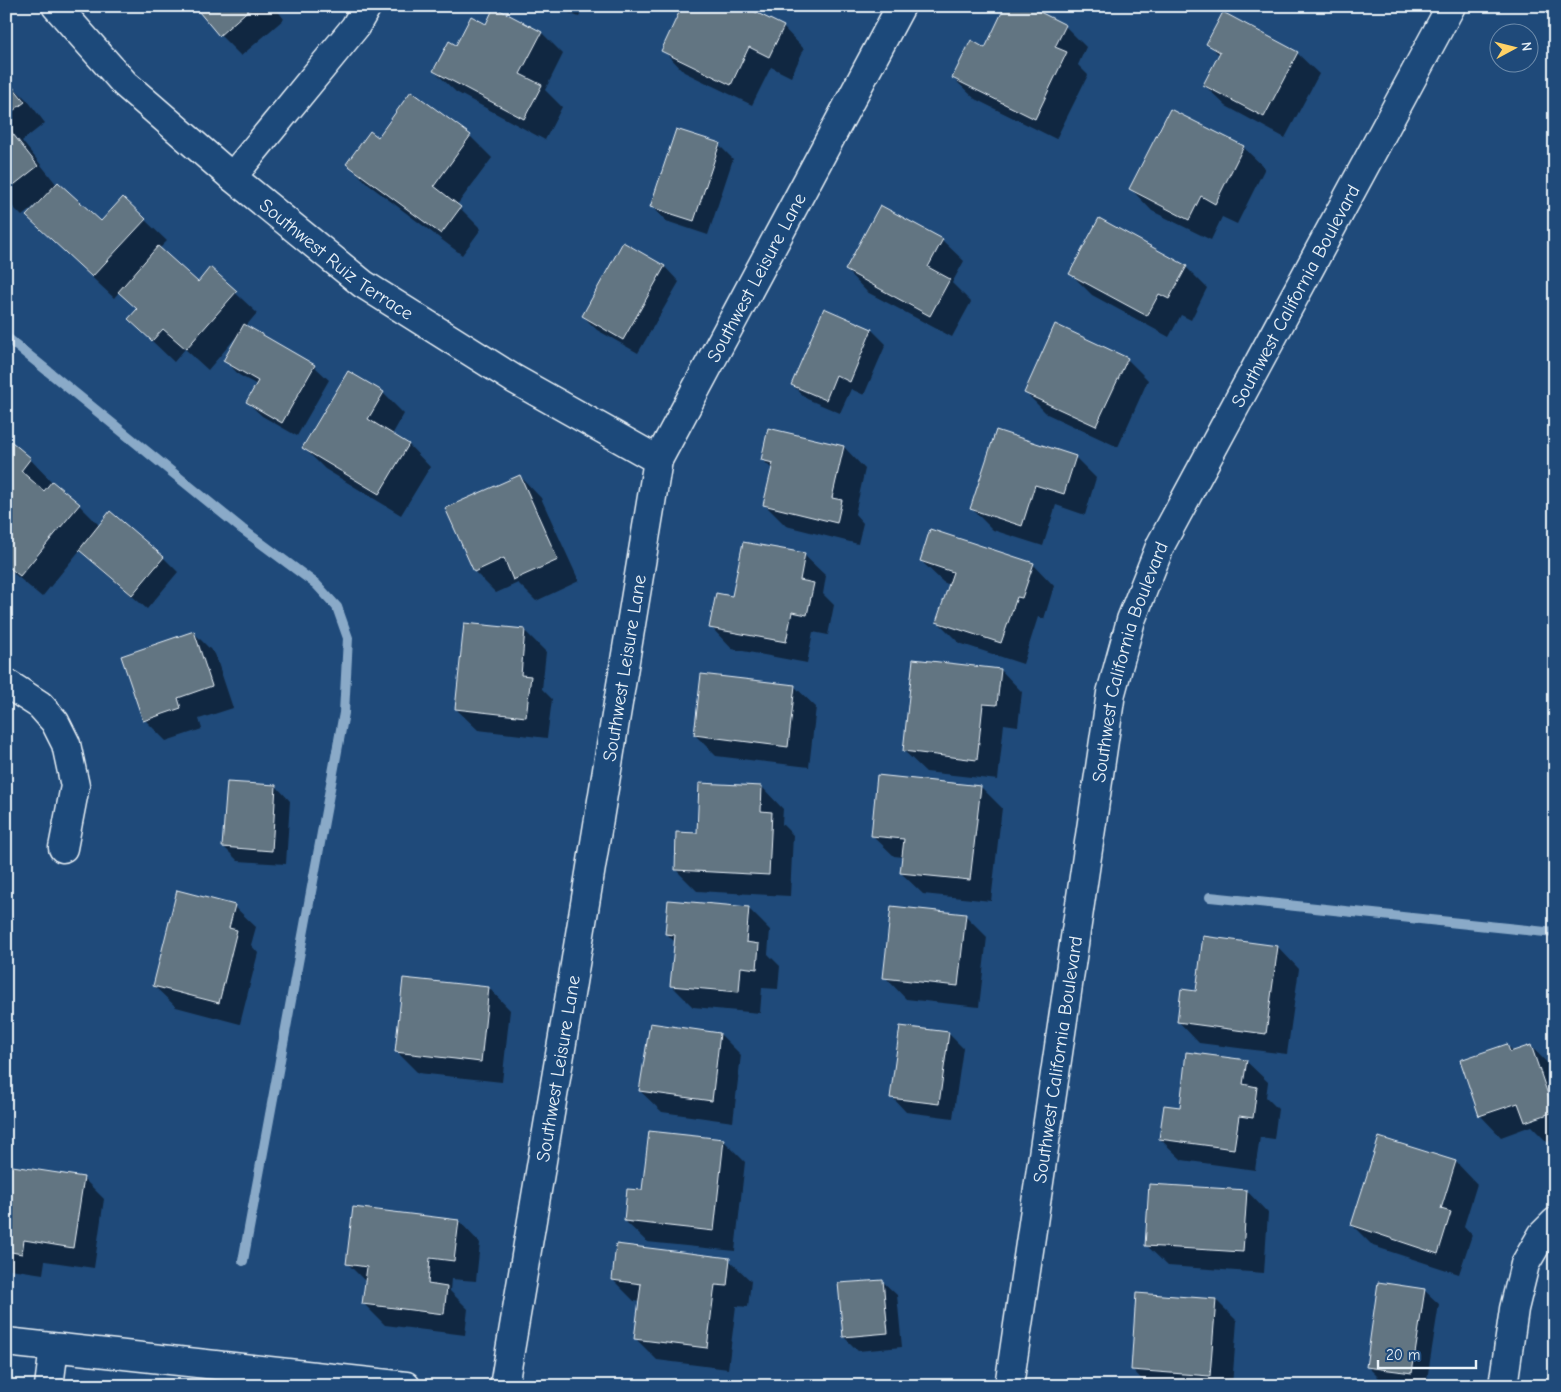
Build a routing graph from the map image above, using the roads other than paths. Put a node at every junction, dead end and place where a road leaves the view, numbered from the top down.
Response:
1 (56, 6) edge
2 (366, 6) edge
3 (901, 6) edge
4 (1451, 6) edge
5 (232, 177) junction
6 (658, 460) junction
7 (6, 683) edge
8 (63, 848) dead end
9 (1555, 1222) edge
10 (6, 1342) edge
11 (54, 1348) junction
12 (49, 1386) edge
13 (406, 1386) edge
14 (504, 1386) edge
15 (1009, 1386) edge
16 (1503, 1386) edge

1 - 5 street, Southwest Ruiz Terrace
2 - 5 street
3 - 6 street, Southwest Leisure Lane
4 - 15 street, Southwest California Boulevard
5 - 6 street, Southwest Ruiz Terrace
6 - 14 street, Southwest Leisure Lane
7 - 8 street
9 - 16 street
10 - 11 street
11 - 12 street
11 - 13 street

